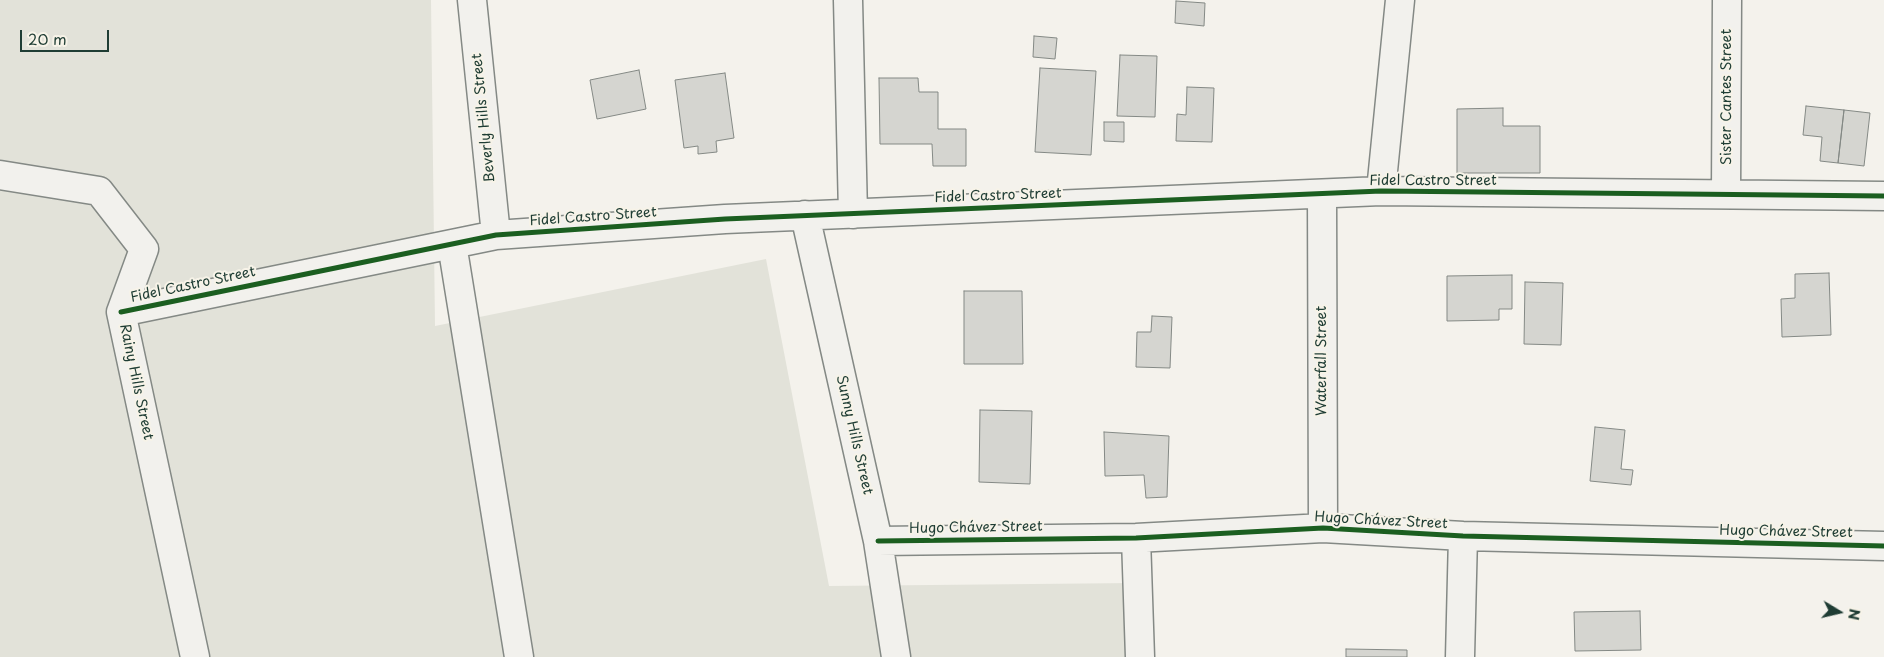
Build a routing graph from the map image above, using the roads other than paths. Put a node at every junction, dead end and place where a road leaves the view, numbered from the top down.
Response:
1 (472, 0) edge
2 (848, 0) edge
3 (1400, 0) edge
4 (1727, 0) edge
5 (0, 175) edge
6 (1382, 191) junction
7 (1726, 193) junction
8 (1322, 194) junction
9 (1884, 196) edge
10 (853, 214) junction
11 (804, 215) junction
12 (496, 235) junction
13 (452, 244) junction
14 (121, 312) junction
15 (1323, 528) junction
16 (1463, 536) junction
17 (1136, 538) junction
18 (878, 541) junction
19 (1884, 546) edge
20 (195, 657) edge
21 (519, 657) edge
22 (896, 657) edge
23 (1140, 657) edge
24 (1460, 657) edge

1 - 12 street, Beverly Hills Street
2 - 10 street
3 - 6 street
4 - 7 street, Sister Cantes Street
5 - 14 street, Rainy Hills Street
6 - 7 street, Fidel Castro Street
6 - 8 street, Fidel Castro Street
7 - 9 street, Fidel Castro Street
8 - 10 street, Fidel Castro Street
8 - 15 street, Waterfall Street
10 - 11 street, Fidel Castro Street
11 - 12 street, Fidel Castro Street
11 - 18 street, Sunny Hills Street
12 - 13 street, Fidel Castro Street
13 - 14 street, Fidel Castro Street
13 - 21 street
14 - 20 street, Rainy Hills Street
15 - 16 street, Hugo Chávez Street
15 - 17 street, Hugo Chávez Street
16 - 19 street, Hugo Chávez Street
16 - 24 street
17 - 18 street, Hugo Chávez Street
17 - 23 street
18 - 22 street, Sunny Hills Street

